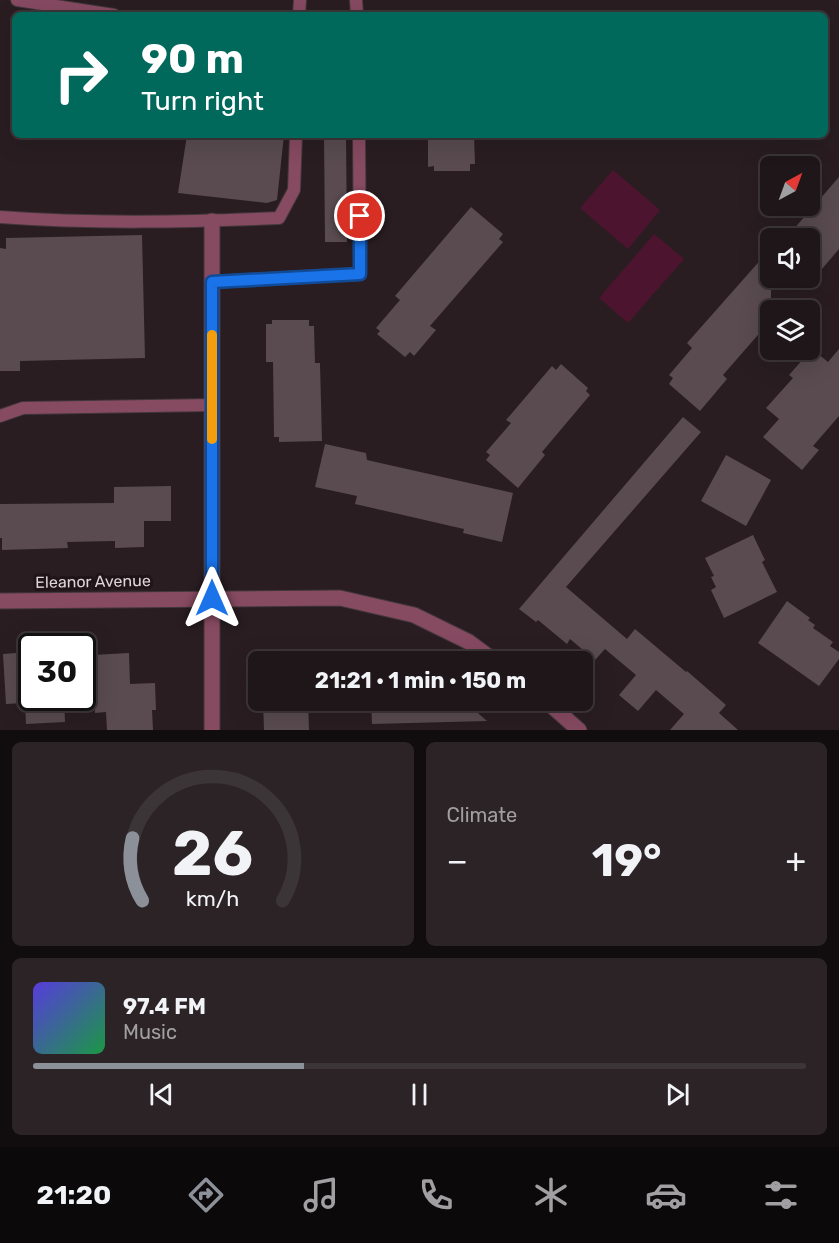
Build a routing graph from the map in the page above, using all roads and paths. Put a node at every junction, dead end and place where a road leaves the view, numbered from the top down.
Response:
1 (17, 0) edge
2 (95, 12) edge
3 (296, 138) edge
4 (358, 138) edge
5 (0, 218) edge
6 (212, 221) junction
7 (212, 282) junction
8 (212, 405) junction
9 (0, 416) edge
10 (212, 598) junction
11 (0, 601) edge
12 (481, 651) edge
13 (557, 711) edge
14 (212, 730) edge
15 (579, 730) edge

1 - 2 lane
3 - 6 lane
4 - 7 lane
5 - 6 lane
6 - 7 street
7 - 8 street
8 - 9 lane
8 - 10 street
10 - 11 street, Eleanor Avenue
10 - 12 street, Eleanor Avenue
10 - 14 street
13 - 15 street

